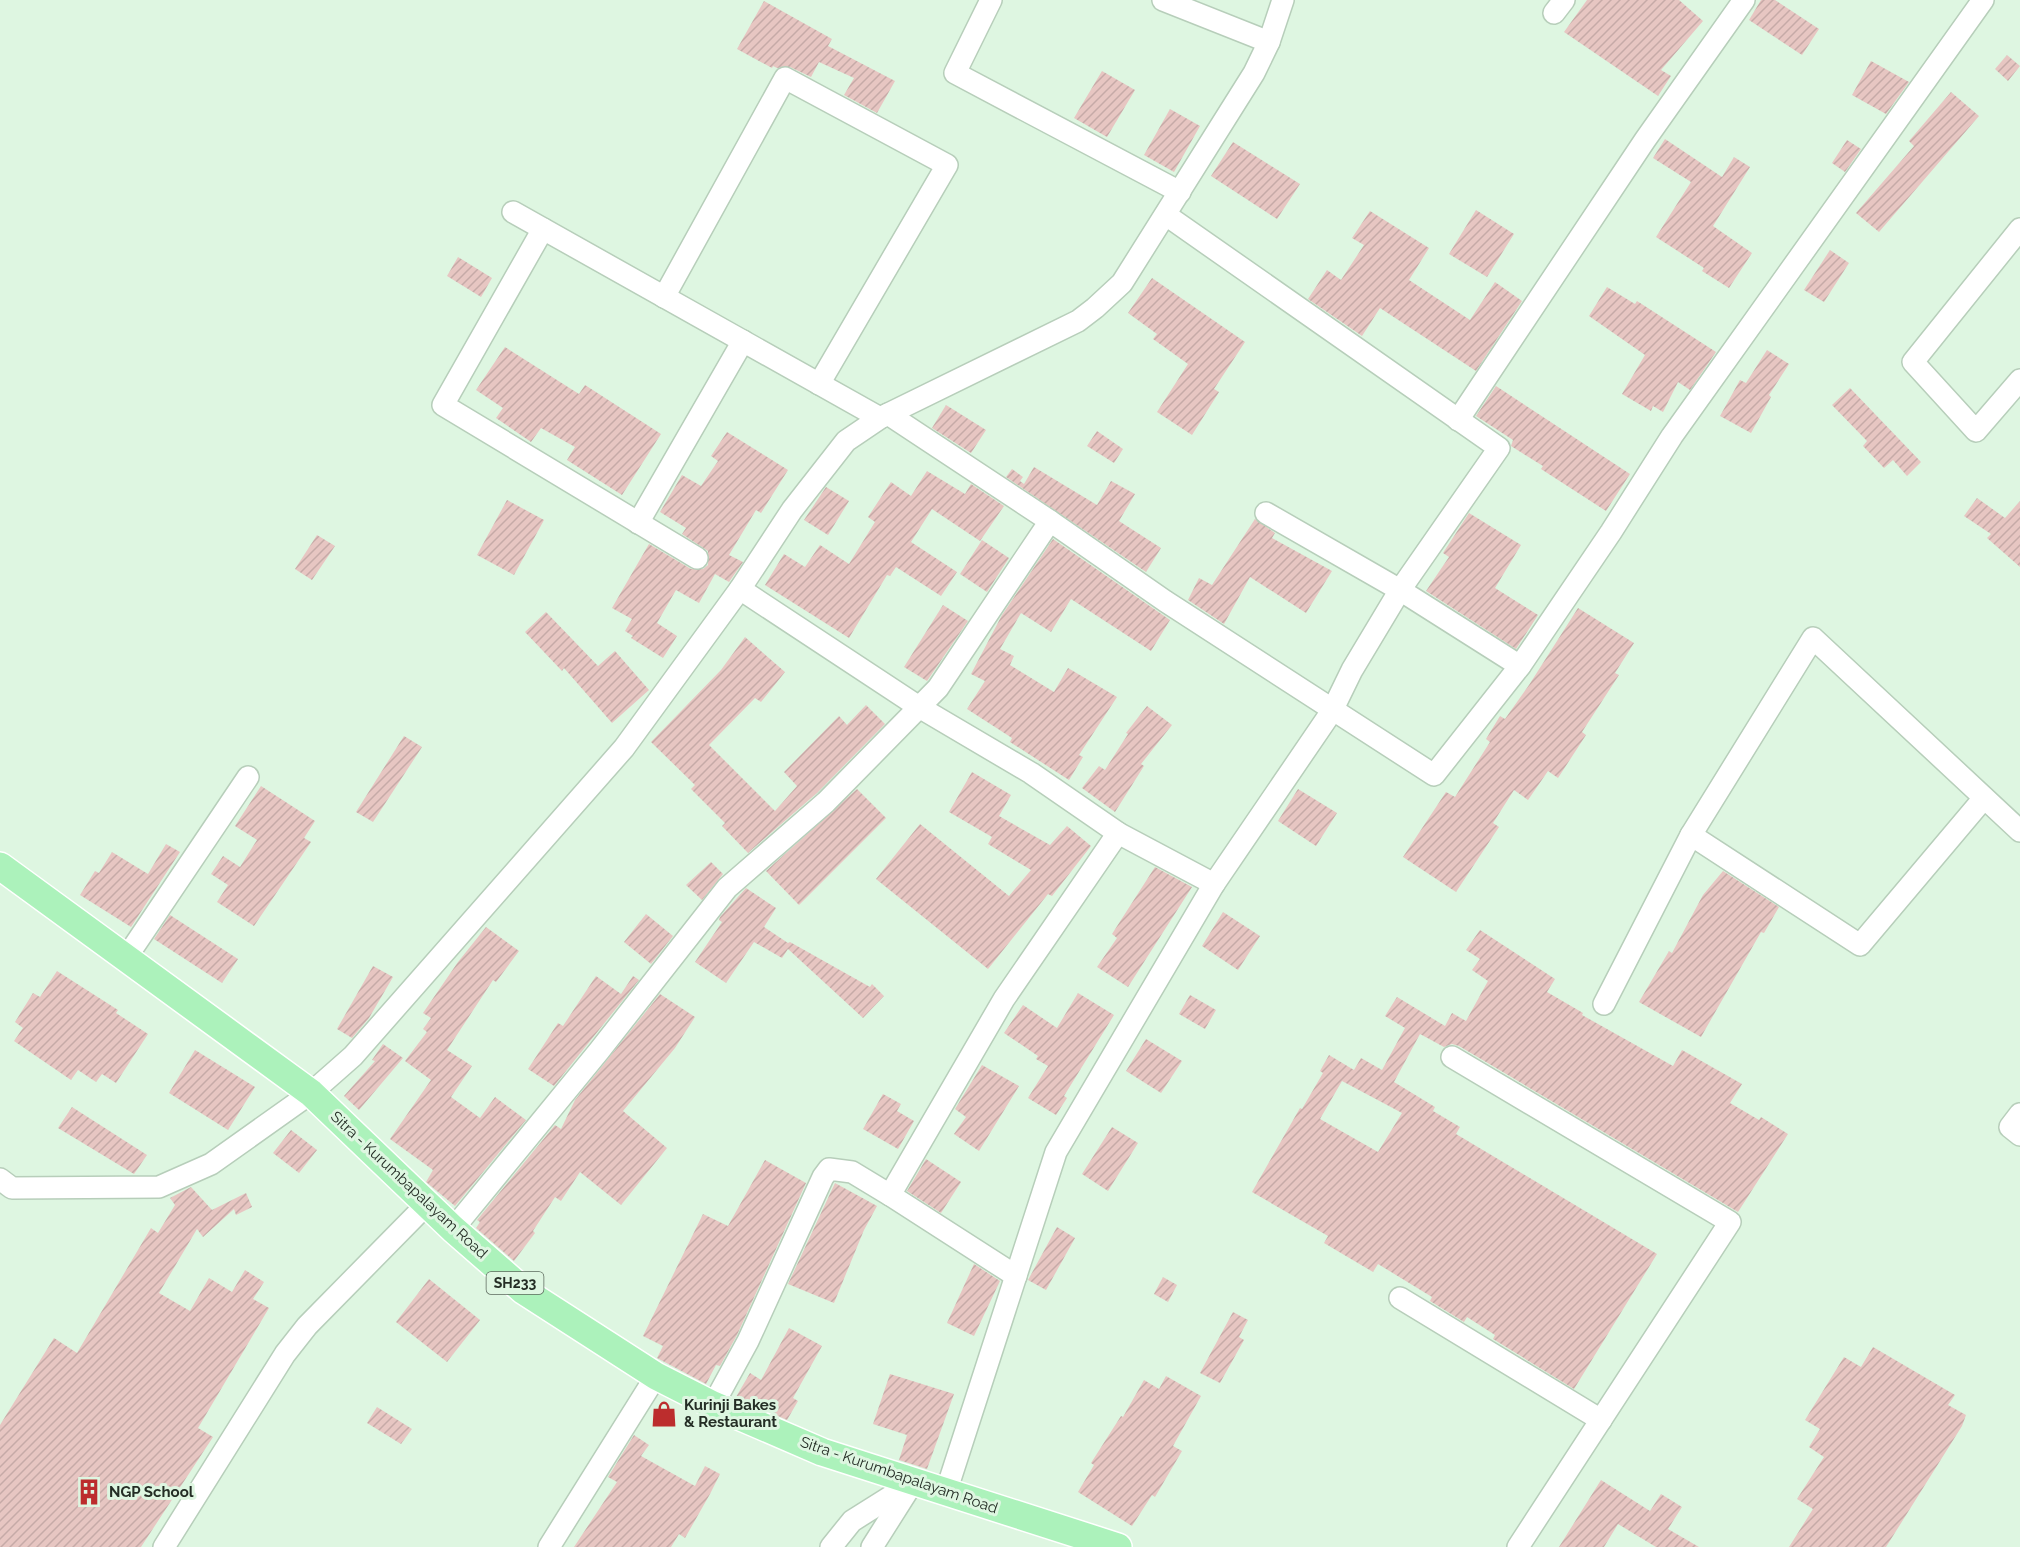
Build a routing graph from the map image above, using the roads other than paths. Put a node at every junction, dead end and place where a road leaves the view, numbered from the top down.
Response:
1 (991, 0) edge
2 (1163, 0) edge
3 (1283, 0) edge
4 (1744, 0) edge
5 (1983, 0) edge
6 (1269, 42) junction
7 (1180, 192) junction
8 (513, 212) dead end
9 (1166, 215) junction
10 (543, 229) junction
11 (2020, 229) edge
12 (663, 297) junction
13 (743, 341) junction
14 (2020, 380) edge
15 (819, 384) junction
16 (884, 416) junction
17 (1458, 420) junction
18 (1266, 513) dead end
19 (1050, 521) junction
20 (638, 523) junction
21 (697, 558) dead end
22 (740, 589) junction
23 (1400, 590) junction
24 (1520, 666) junction
25 (920, 707) junction
26 (1332, 711) junction
27 (248, 777) dead end
28 (1984, 798) junction
29 (2020, 831) edge
30 (1118, 833) junction
31 (1691, 836) junction
32 (0, 866) edge
33 (1214, 884) junction
34 (126, 958) junction
35 (1604, 1004) dead end
36 (1452, 1057) dead end
37 (311, 1094) junction
38 (2020, 1114) edge
39 (2020, 1135) edge
40 (0, 1179) edge
41 (890, 1195) junction
42 (428, 1203) junction
43 (453, 1229) junction
44 (1016, 1276) junction
45 (1400, 1298) dead end
46 (656, 1376) junction
47 (713, 1405) junction
48 (1600, 1420) junction
49 (914, 1482) junction
50 (946, 1492) junction
51 (164, 1547) edge
52 (549, 1547) edge
53 (831, 1547) edge
54 (872, 1547) edge
55 (1119, 1547) edge
56 (1518, 1547) edge

1 - 7 street
2 - 6 street
3 - 6 street
4 - 17 street
5 - 24 street
6 - 7 street
7 - 9 street
8 - 10 street
9 - 16 street
9 - 17 street
10 - 12 street
10 - 20 street
11 - 14 street
12 - 13 street
12 - 15 street
13 - 15 street
13 - 20 street
15 - 16 street
16 - 19 street
16 - 22 street
17 - 23 street
18 - 23 street
19 - 25 street
19 - 26 street
20 - 21 street
22 - 25 street
22 - 37 street
23 - 24 street
23 - 26 street
24 - 26 street
25 - 30 street
25 - 43 street
26 - 33 street
27 - 34 street
28 - 29 street
28 - 31 street
28 - 31 street
30 - 33 street
30 - 41 street
31 - 35 street
32 - 34 main road, Sitra - Kurumbapalayam Road / SH233
33 - 44 street
34 - 37 main road, Sitra - Kurumbapalayam Road / SH233
36 - 48 street
37 - 40 street
37 - 42 main road, Sitra - Kurumbapalayam Road / SH233
38 - 39 street
41 - 44 street
41 - 47 street
42 - 43 main road, Sitra - Kurumbapalayam Road / SH233
42 - 51 street
43 - 46 main road, Sitra - Kurumbapalayam Road / SH233
44 - 50 street
45 - 48 street
46 - 47 main road, Sitra - Kurumbapalayam Road / SH233
46 - 52 street
47 - 49 main road, Sitra - Kurumbapalayam Road / SH233
48 - 56 street
49 - 50 main road, Sitra - Kurumbapalayam Road / SH233
49 - 53 street
49 - 54 street
50 - 55 main road, Sitra - Kurumbapalayam Road / SH233

